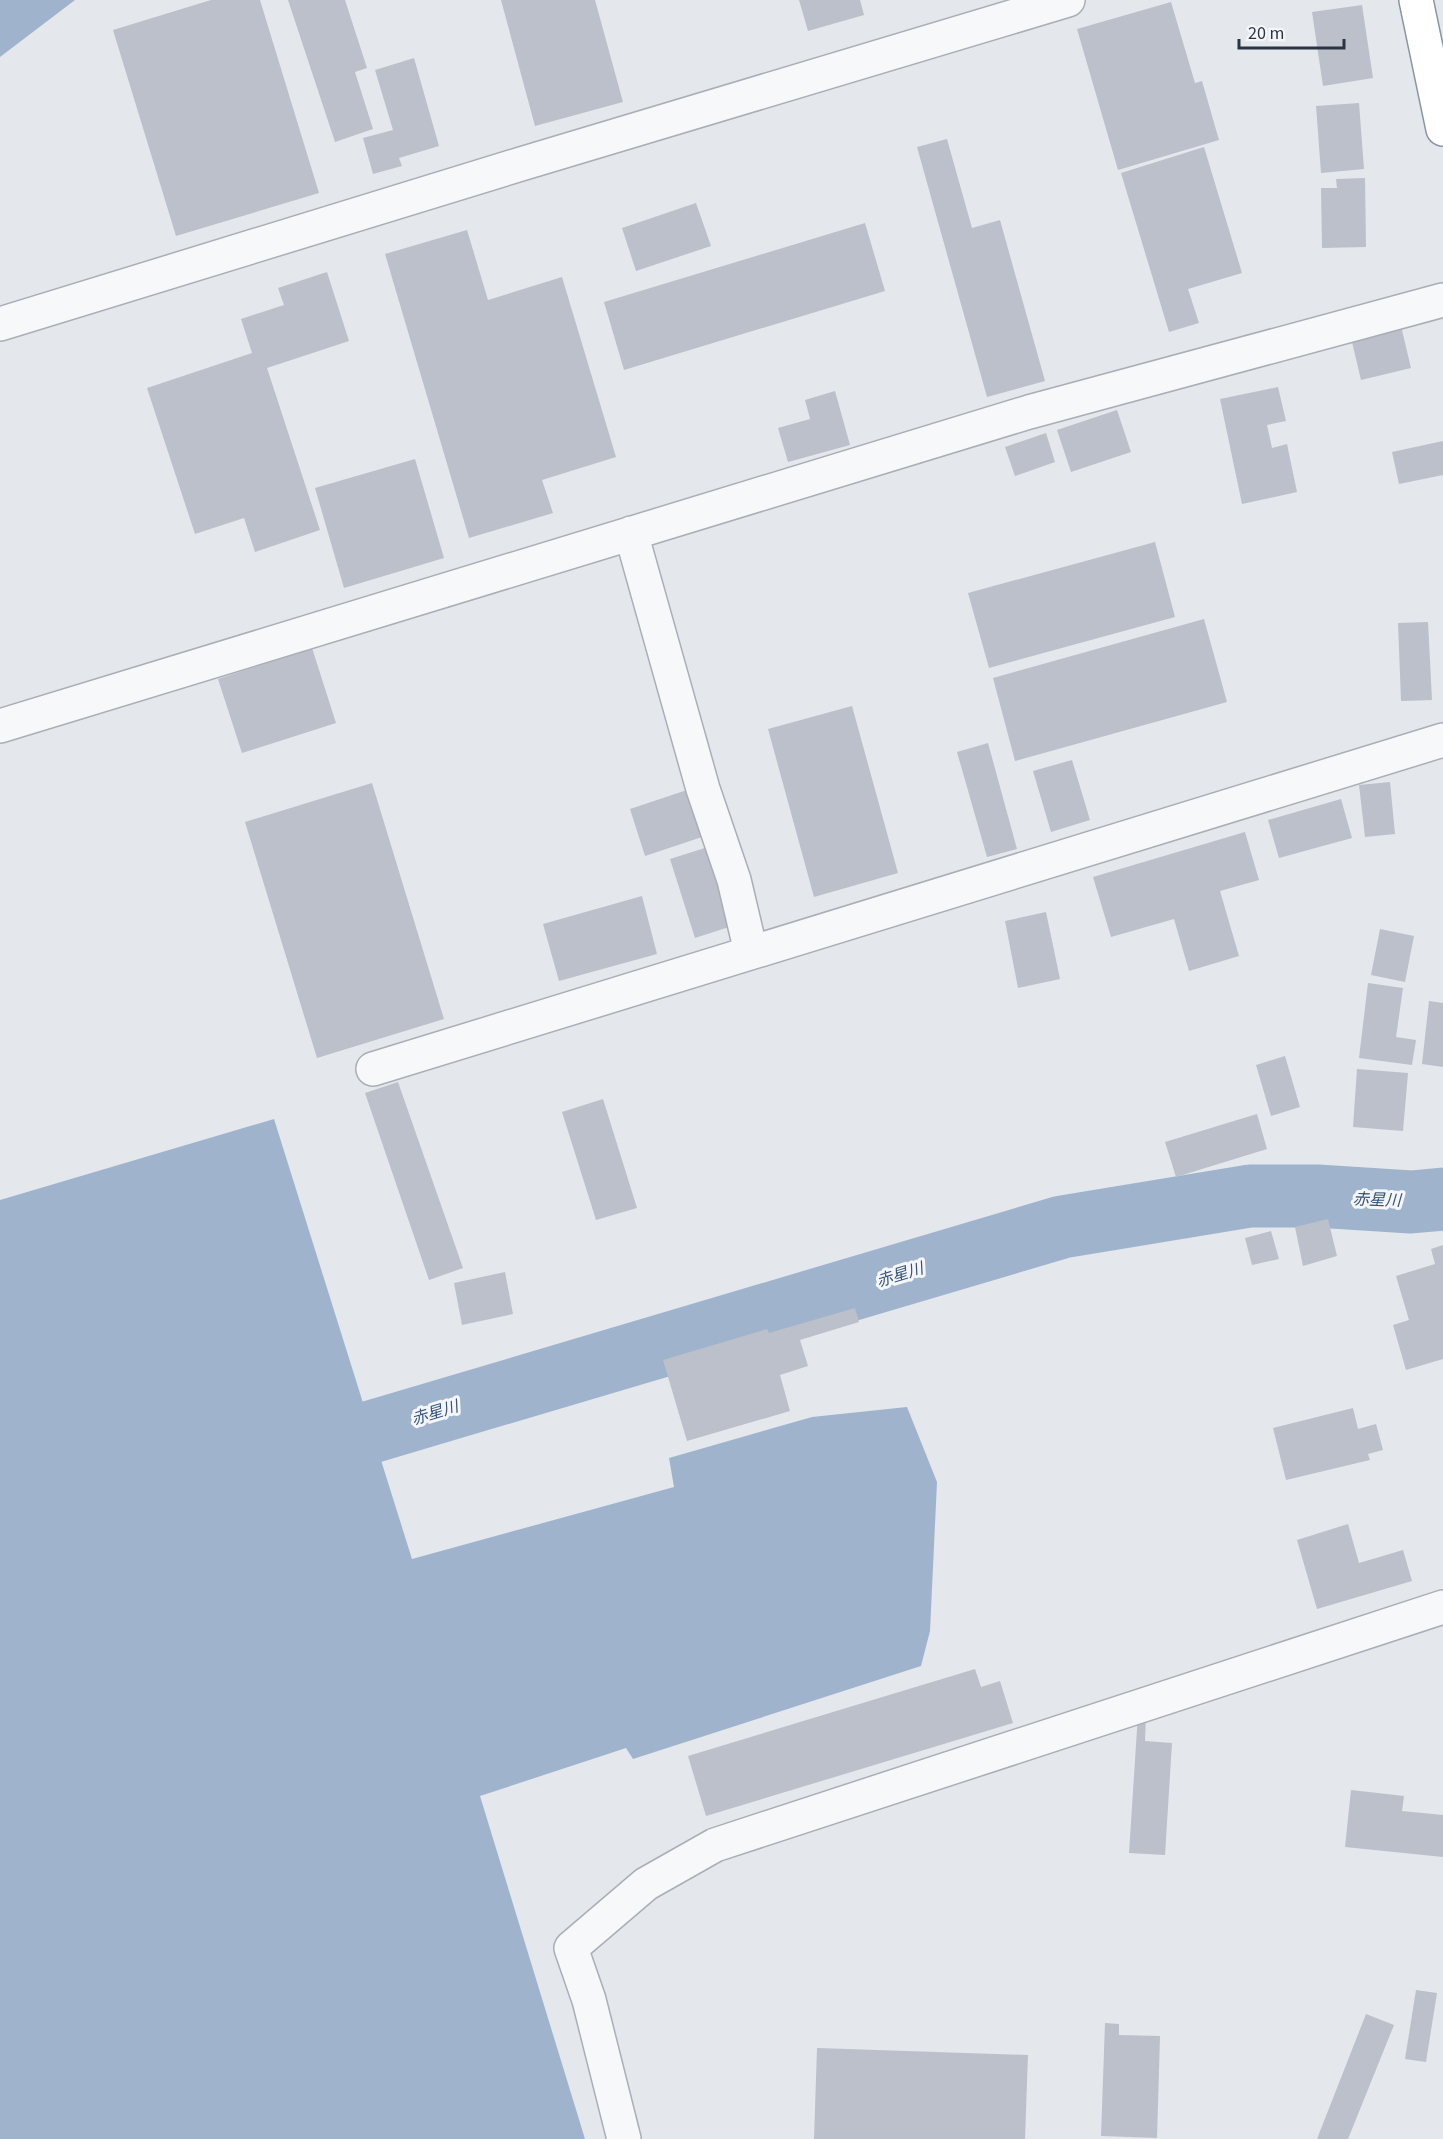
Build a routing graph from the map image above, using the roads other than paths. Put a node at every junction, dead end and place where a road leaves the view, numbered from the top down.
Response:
1 (1068, 0) edge
2 (1416, 0) edge
3 (1443, 129) edge
4 (1443, 300) edge
5 (0, 324) edge
6 (631, 533) junction
7 (0, 726) edge
8 (1443, 740) edge
9 (751, 952) junction
10 (373, 1069) dead end
11 (1443, 1607) edge
12 (624, 2139) edge

1 - 5 street
2 - 3 highway
4 - 6 street
6 - 7 street
6 - 9 street
8 - 9 street
9 - 10 street
11 - 12 street

